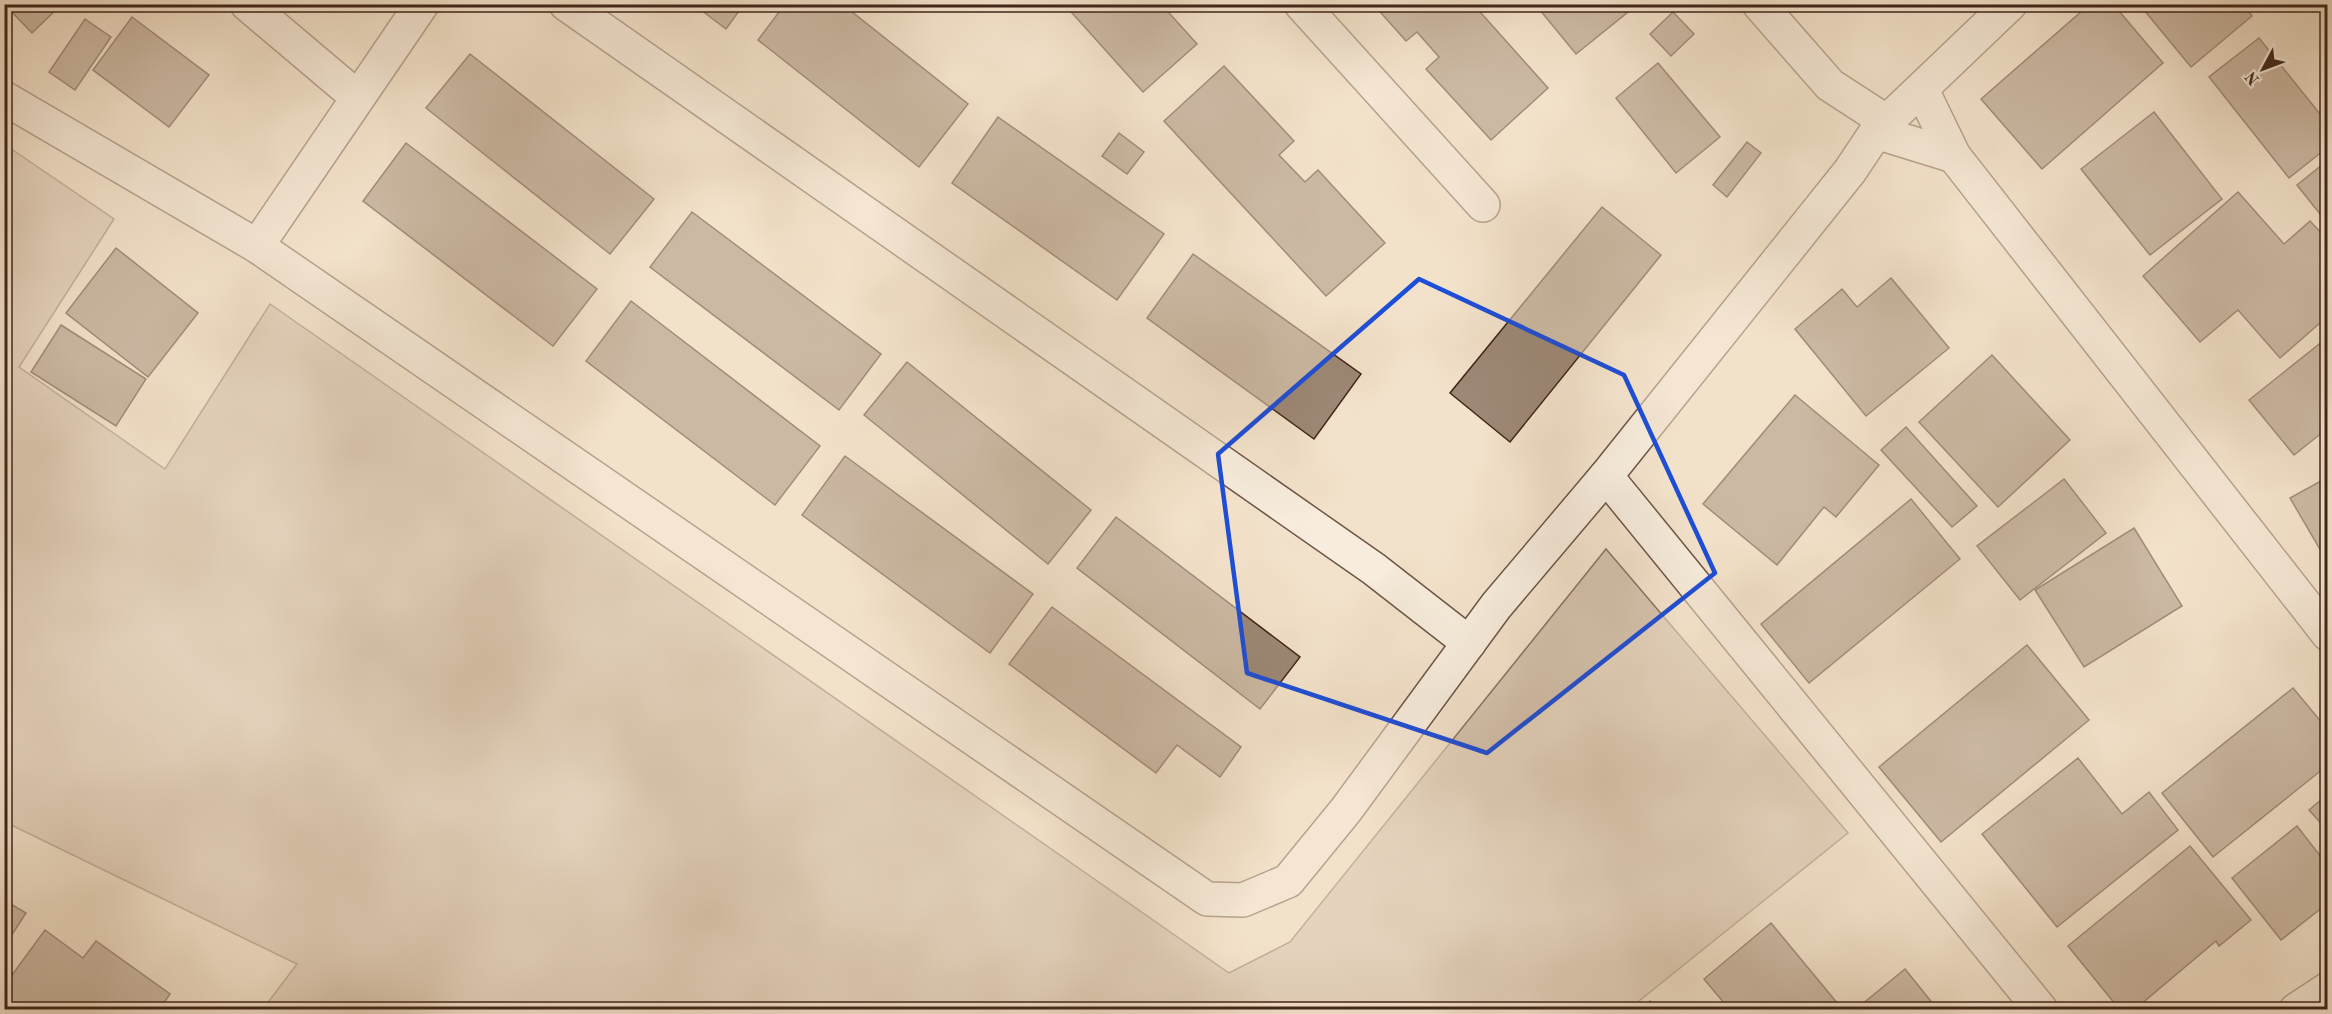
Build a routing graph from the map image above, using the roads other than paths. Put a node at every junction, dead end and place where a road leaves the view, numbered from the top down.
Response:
1 (247, 4) edge
2 (422, 4) edge
3 (566, 4) edge
4 (1301, 4) edge
5 (1759, 4) edge
6 (2010, 4) edge
7 (1922, 90) junction
8 (357, 97) junction
9 (4, 98) edge
10 (1881, 127) junction
11 (1954, 156) junction
12 (1483, 205) dead end
13 (257, 246) junction
14 (1606, 476) junction
15 (2328, 634) edge
16 (1469, 643) junction
17 (2328, 989) edge
18 (2041, 1010) edge
19 (2296, 1010) edge

1 - 8 street
2 - 8 street
3 - 16 street
4 - 12 street
5 - 10 street
6 - 7 street
7 - 10 street
7 - 11 street
8 - 13 street
9 - 13 street
10 - 11 street
10 - 14 street
11 - 15 street
13 - 16 street
14 - 16 street
14 - 18 street
17 - 19 street

